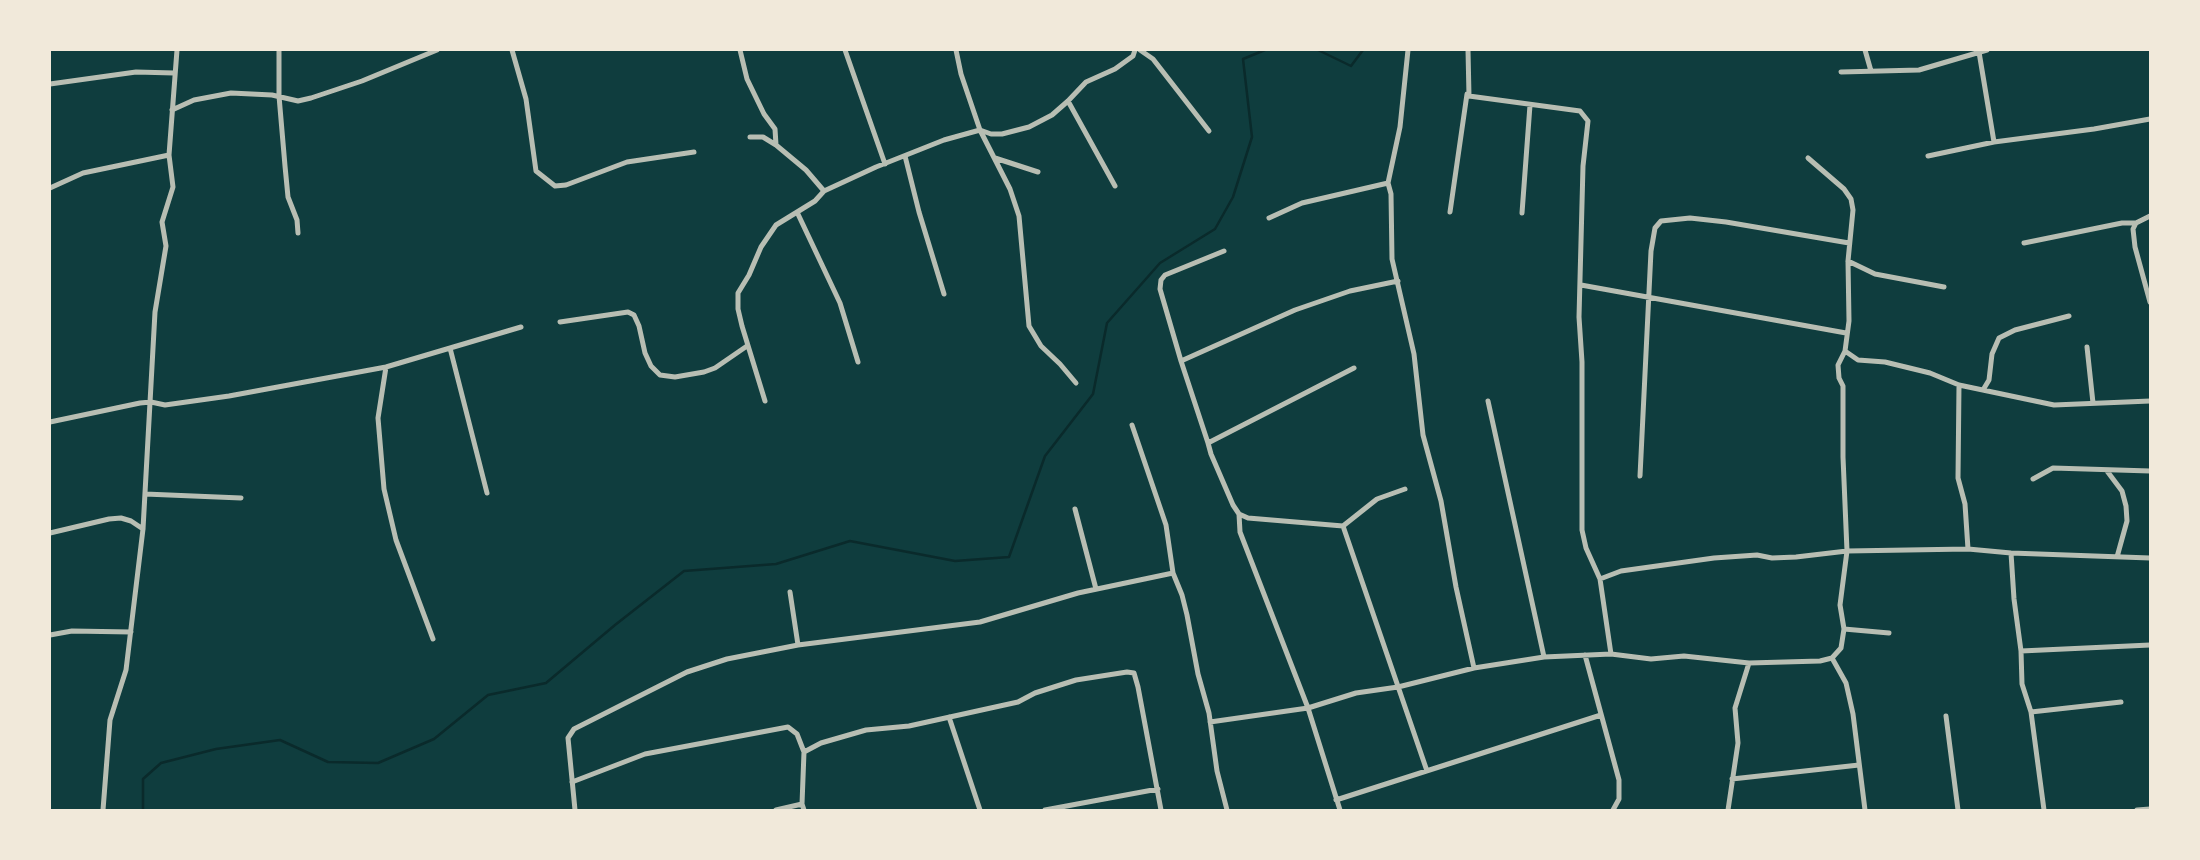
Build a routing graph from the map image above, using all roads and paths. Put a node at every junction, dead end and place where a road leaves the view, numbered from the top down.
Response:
1 (177, 50) edge
2 (279, 50) edge
3 (437, 50) edge
4 (512, 50) edge
5 (740, 50) edge
6 (845, 50) edge
7 (956, 50) edge
8 (1136, 50) edge
9 (1140, 50) edge
10 (1408, 50) edge
11 (1468, 50) edge
12 (1865, 50) edge
13 (1987, 50) edge
14 (1979, 52) junction
15 (1871, 71) junction
16 (174, 72) junction
17 (1841, 72) dead end
18 (50, 84) edge
19 (1467, 93) junction
20 (279, 96) junction
21 (1068, 101) junction
22 (1530, 105) junction
23 (172, 110) junction
24 (2150, 119) edge
25 (2150, 124) edge
26 (980, 130) junction
27 (1209, 131) dead end
28 (750, 137) dead end
29 (1994, 142) junction
30 (776, 145) junction
31 (694, 152) dead end
32 (169, 155) junction
33 (905, 156) junction
34 (1928, 156) dead end
35 (995, 158) junction
36 (1808, 158) dead end
37 (885, 164) junction
38 (1038, 172) dead end
39 (1388, 183) junction
40 (1115, 186) dead end
41 (50, 188) edge
42 (824, 191) junction
43 (796, 212) junction
44 (1450, 212) dead end
45 (1522, 213) dead end
46 (2150, 216) edge
47 (1269, 218) dead end
48 (2136, 223) junction
49 (298, 233) dead end
50 (2024, 243) dead end
51 (1849, 244) junction
52 (1224, 251) dead end
53 (1848, 261) junction
54 (1398, 281) junction
55 (1581, 285) junction
56 (1944, 287) dead end
57 (944, 294) dead end
58 (1650, 298) junction
59 (2150, 302) edge
60 (2069, 316) dead end
61 (560, 322) dead end
62 (521, 327) dead end
63 (1846, 334) junction
64 (747, 346) junction
65 (2087, 347) dead end
66 (450, 348) junction
67 (1845, 351) junction
68 (1181, 361) junction
69 (858, 362) dead end
70 (386, 367) junction
71 (1354, 368) dead end
72 (1076, 383) dead end
73 (1959, 385) junction
74 (1983, 390) junction
75 (765, 401) dead end
76 (1488, 401) dead end
77 (2150, 401) edge
78 (151, 402) junction
79 (2093, 403) junction
80 (50, 422) edge
81 (1132, 425) dead end
82 (1208, 444) junction
83 (2107, 471) junction
84 (2150, 471) edge
85 (1640, 476) dead end
86 (2033, 479) dead end
87 (1405, 489) dead end
88 (487, 493) dead end
89 (145, 494) junction
90 (241, 498) dead end
91 (1075, 509) dead end
92 (1239, 514) junction
93 (1343, 526) junction
94 (142, 529) junction
95 (50, 534) edge
96 (1968, 549) junction
97 (1847, 551) junction
98 (2011, 553) junction
99 (2117, 557) junction
100 (2150, 558) edge
101 (1173, 573) junction
102 (1600, 579) junction
103 (1096, 589) junction
104 (790, 592) dead end
105 (1844, 629) junction
106 (130, 632) junction
107 (1889, 633) dead end
108 (50, 635) edge
109 (433, 639) dead end
110 (798, 645) junction
111 (2150, 645) edge
112 (2021, 651) junction
113 (1611, 654) junction
114 (1585, 655) junction
115 (1544, 657) junction
116 (1832, 658) junction
117 (1749, 663) junction
118 (1474, 668) junction
119 (1398, 687) junction
120 (2120, 702) dead end
121 (1308, 708) junction
122 (2031, 712) junction
123 (1601, 715) junction
124 (1946, 716) dead end
125 (949, 717) junction
126 (1210, 722) junction
127 (804, 752) junction
128 (1859, 765) junction
129 (1427, 771) junction
130 (1732, 779) junction
131 (572, 782) junction
132 (1158, 789) junction
133 (1336, 800) junction
134 (803, 807) edge
135 (2150, 809) edge
136 (103, 810) edge
137 (575, 810) edge
138 (776, 810) edge
139 (980, 810) edge
140 (1044, 810) edge
141 (1161, 810) edge
142 (1226, 810) edge
143 (1340, 810) edge
144 (1613, 810) edge
145 (1728, 810) edge
146 (1865, 810) edge
147 (1958, 810) edge
148 (2044, 810) edge
149 (2137, 810) edge

1 - 16 street
2 - 20 street
3 - 20 street
4 - 31 street
5 - 30 street
6 - 37 street
7 - 26 street
8 - 21 street
9 - 27 street
10 - 39 street
11 - 19 street
12 - 15 street
13 - 14 street
14 - 15 street
14 - 29 street
15 - 17 street
16 - 18 street
16 - 23 street
19 - 22 street
19 - 44 street
20 - 23 street
20 - 49 street
21 - 26 street
21 - 40 street
22 - 45 street
22 - 55 street
23 - 32 street
24 - 25 street
24 - 29 street
26 - 33 street
26 - 35 street
28 - 30 street
29 - 34 street
30 - 42 street
32 - 41 street
32 - 78 street
33 - 37 street
33 - 57 street
35 - 38 street
35 - 72 street
36 - 51 street
37 - 42 street
39 - 47 street
39 - 54 street
42 - 43 street
43 - 64 street
43 - 69 street
46 - 48 street
48 - 50 street
48 - 59 street
51 - 53 street
51 - 58 street
52 - 68 street
53 - 56 street
53 - 63 street
54 - 68 street
54 - 118 street
55 - 58 street
55 - 102 street
58 - 63 street
58 - 85 street
60 - 74 street
61 - 64 street
62 - 66 street
63 - 67 street
64 - 75 street
65 - 79 street
66 - 70 street
66 - 88 street
67 - 73 street
67 - 97 street
68 - 82 street
70 - 78 street
70 - 109 street
71 - 82 street
73 - 74 street
73 - 96 street
74 - 79 street
76 - 115 street
77 - 79 street
78 - 80 street
78 - 89 street
81 - 101 street
82 - 92 street
83 - 84 street
83 - 86 street
83 - 99 street
87 - 93 street
89 - 90 street
89 - 94 street
91 - 103 street
92 - 93 street
92 - 121 street
93 - 119 street
94 - 95 street
94 - 106 street
96 - 97 street
96 - 98 street
97 - 102 street
97 - 105 street
98 - 99 street
98 - 112 street
99 - 100 street
101 - 103 street
101 - 126 street
102 - 113 street
103 - 110 street
104 - 110 street
105 - 107 street
105 - 116 street
106 - 108 street
106 - 136 street
110 - 131 street
111 - 112 street
112 - 122 street
113 - 114 street
113 - 117 street
114 - 115 street
114 - 123 street
115 - 118 street
116 - 117 street
116 - 128 street
117 - 130 street
118 - 119 street
119 - 121 street
119 - 129 street
120 - 122 street
121 - 126 street
121 - 133 street
122 - 148 street
123 - 129 street
123 - 144 street
124 - 147 street
125 - 127 street
125 - 132 street
125 - 139 street
126 - 142 street
127 - 131 street
127 - 134 street
128 - 130 street
128 - 146 street
129 - 133 street
130 - 145 street
131 - 137 street
132 - 140 street
132 - 141 street
133 - 143 street
134 - 138 street
135 - 149 street

